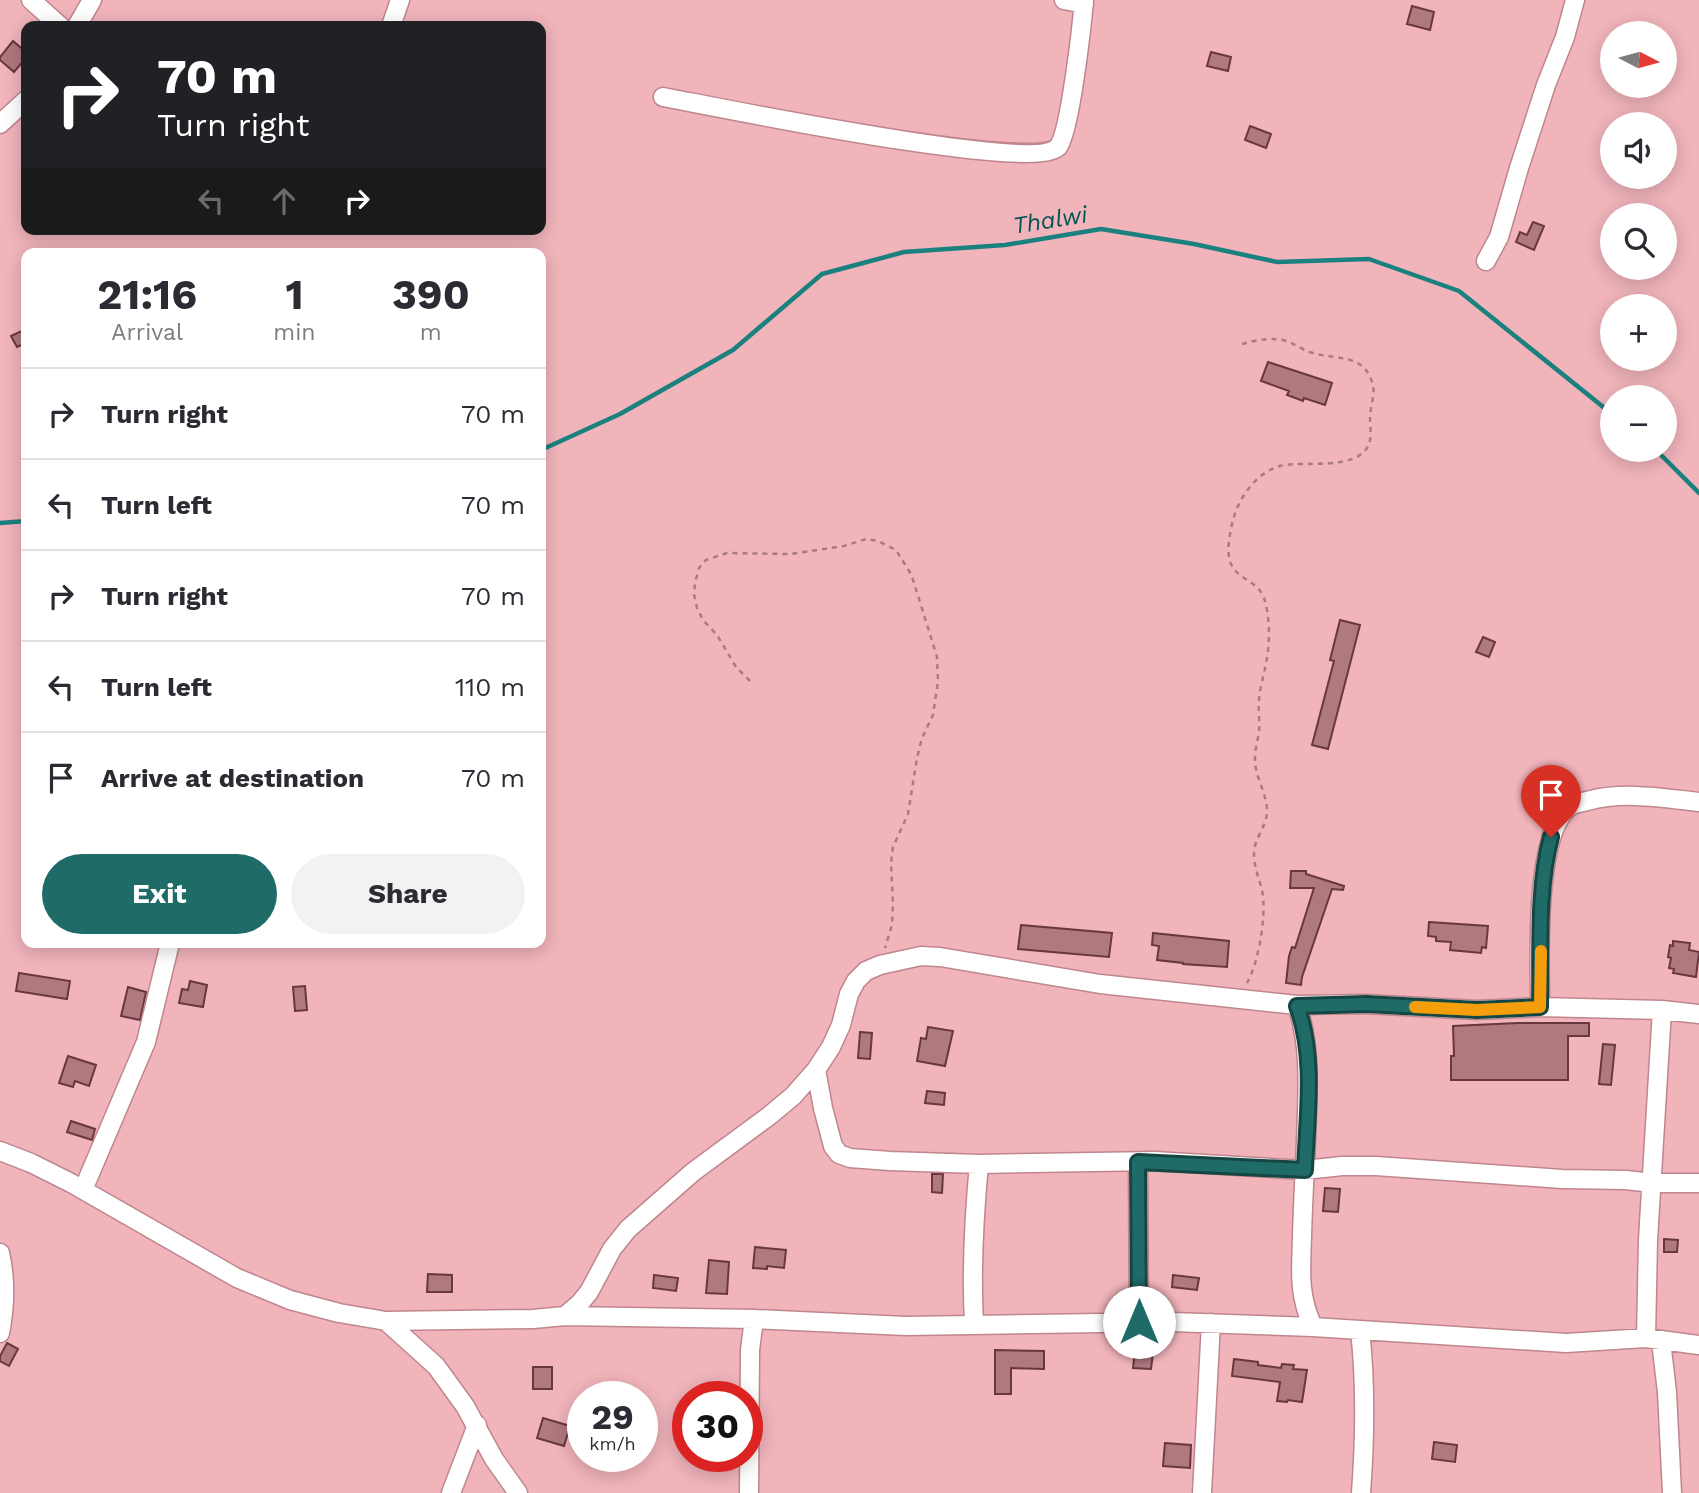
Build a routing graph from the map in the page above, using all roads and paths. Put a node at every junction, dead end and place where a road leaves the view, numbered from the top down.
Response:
1 (31, 0) edge
2 (92, 0) edge
3 (400, 0) edge
4 (1064, 0) edge
5 (1575, 0) edge
6 (1084, 2) edge
7 (54, 21) edge
8 (80, 21) edge
9 (393, 21) edge
10 (663, 97) dead end
11 (21, 105) edge
12 (0, 124) edge
13 (1486, 261) dead end
14 (1242, 344) dead end
15 (750, 681) dead end
16 (1699, 802) edge
17 (169, 948) edge
18 (880, 965) junction
19 (1233, 998) junction
20 (1297, 1006) junction
21 (1540, 1007) junction
22 (1662, 1010) junction
23 (1699, 1014) edge
24 (816, 1070) junction
25 (0, 1151) edge
26 (1138, 1162) junction
27 (979, 1164) junction
28 (1305, 1170) junction
29 (1652, 1183) junction
30 (1699, 1183) edge
31 (82, 1190) junction
32 (0, 1253) edge
33 (565, 1316) junction
34 (754, 1319) junction
35 (386, 1321) junction
36 (1139, 1322) junction
37 (1211, 1323) junction
38 (974, 1324) junction
39 (1314, 1327) junction
40 (1360, 1329) junction
41 (0, 1333) edge
42 (1653, 1340) junction
43 (1699, 1345) edge
44 (477, 1425) junction
45 (452, 1493) edge
46 (518, 1493) edge
47 (749, 1493) edge
48 (1202, 1493) edge
49 (1361, 1493) edge
50 (1672, 1493) edge

1 - 7 street
2 - 8 street
3 - 9 street
4 - 6 street
5 - 13 street
6 - 10 street
11 - 12 street
14 - 19 path
15 - 18 path
16 - 21 street
17 - 31 street
18 - 19 street
18 - 24 street
19 - 20 street
20 - 21 street
20 - 28 street
21 - 22 street
22 - 23 street
22 - 29 street
24 - 27 street
24 - 33 street
25 - 31 street
26 - 27 street
26 - 28 street
26 - 36 street
27 - 38 street
28 - 29 street
28 - 39 street
29 - 30 street
29 - 42 street
31 - 35 street
32 - 41 street
33 - 34 street
33 - 35 street
34 - 38 street
34 - 47 street
35 - 44 street
36 - 37 street
36 - 38 street
37 - 39 street
37 - 48 street
39 - 40 street
40 - 42 street
40 - 49 street
42 - 43 street
42 - 50 street
44 - 45 street
44 - 46 street

